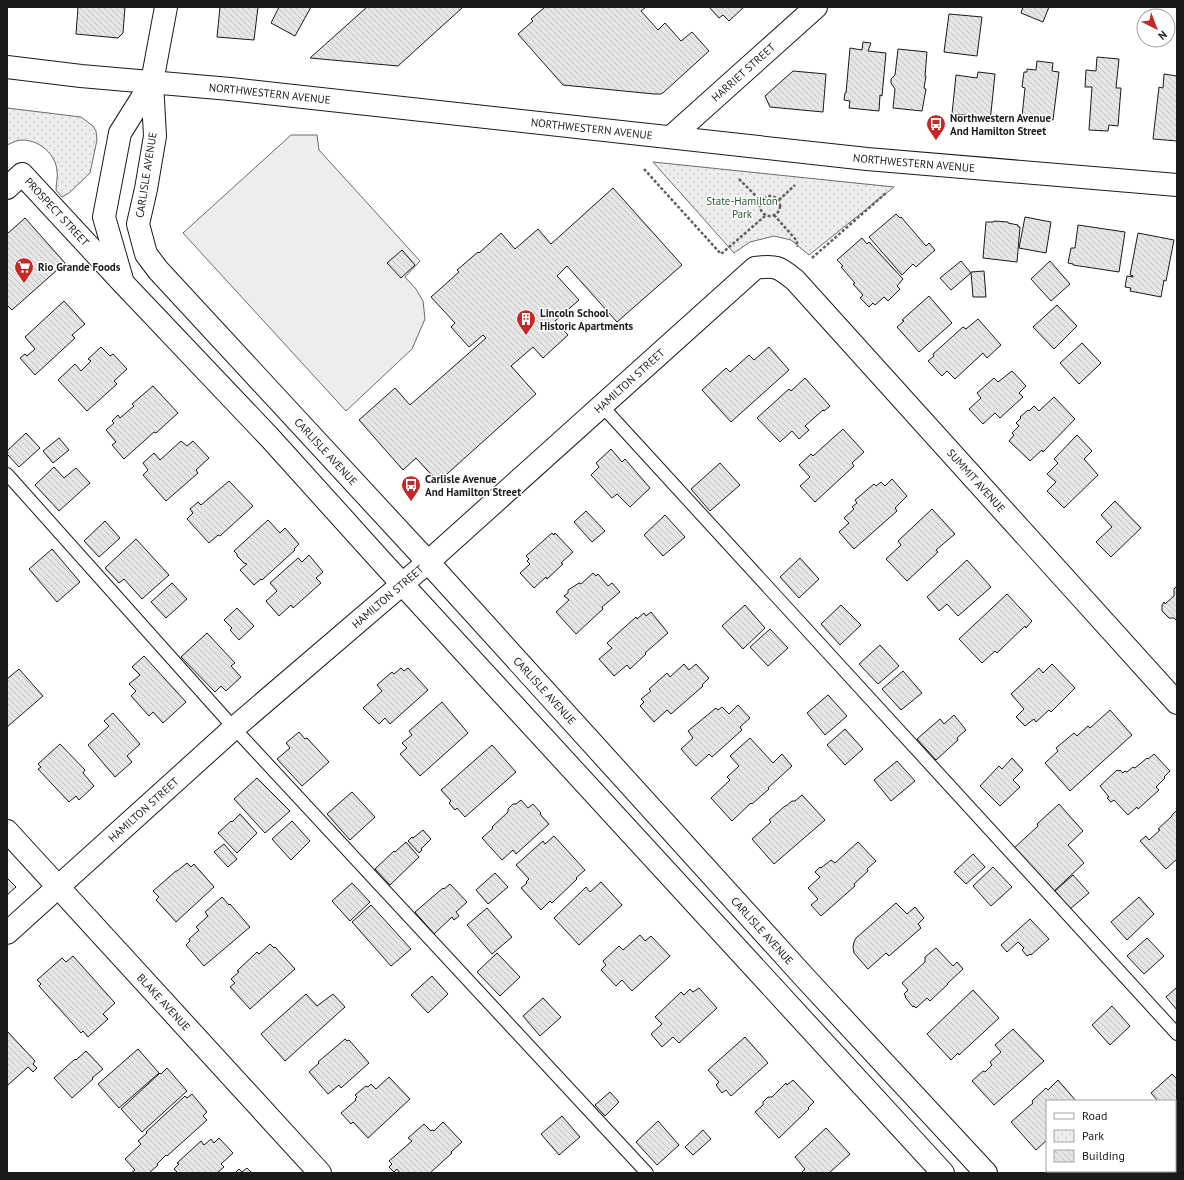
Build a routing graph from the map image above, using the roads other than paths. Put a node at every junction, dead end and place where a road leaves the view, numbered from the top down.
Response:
1 (166, 7) edge
2 (816, 7) edge
3 (7, 67) edge
4 (152, 82) junction
5 (671, 137) junction
6 (1177, 185) edge
7 (7, 188) edge
8 (770, 266) joint
9 (123, 283) junction
10 (602, 406) junction
11 (7, 474) edge
12 (428, 562) junction
13 (403, 584) junction
14 (1177, 703) edge
15 (234, 728) junction
16 (7, 831) edge
17 (58, 887) junction
18 (7, 933) edge
19 (806, 979) junction
20 (783, 999) junction
21 (1177, 1034) edge
22 (320, 1173) edge
23 (647, 1173) edge
24 (943, 1173) edge
25 (986, 1173) edge

1 - 4 street
2 - 5 street, HARRIET STREET
3 - 4 street, NORTHWESTERN AVENUE
4 - 5 street, NORTHWESTERN AVENUE
4 - 9 street
4 - 12 street, CARLISLE AVENUE
5 - 6 street, NORTHWESTERN AVENUE
7 - 9 street, PROSPECT STREET
8 - 10 street, HAMILTON STREET
8 - 14 street, SUMMIT AVENUE
9 - 13 street
10 - 12 street, HAMILTON STREET
10 - 21 lane
11 - 15 lane
12 - 13 street, HAMILTON STREET
12 - 19 street, CARLISLE AVENUE
13 - 15 street, HAMILTON STREET
13 - 20 street
15 - 17 street, HAMILTON STREET
15 - 23 lane
16 - 17 street, BLAKE AVENUE
17 - 18 street, HAMILTON STREET
17 - 22 street, BLAKE AVENUE
19 - 20 street
19 - 25 street, CARLISLE AVENUE
20 - 24 street

